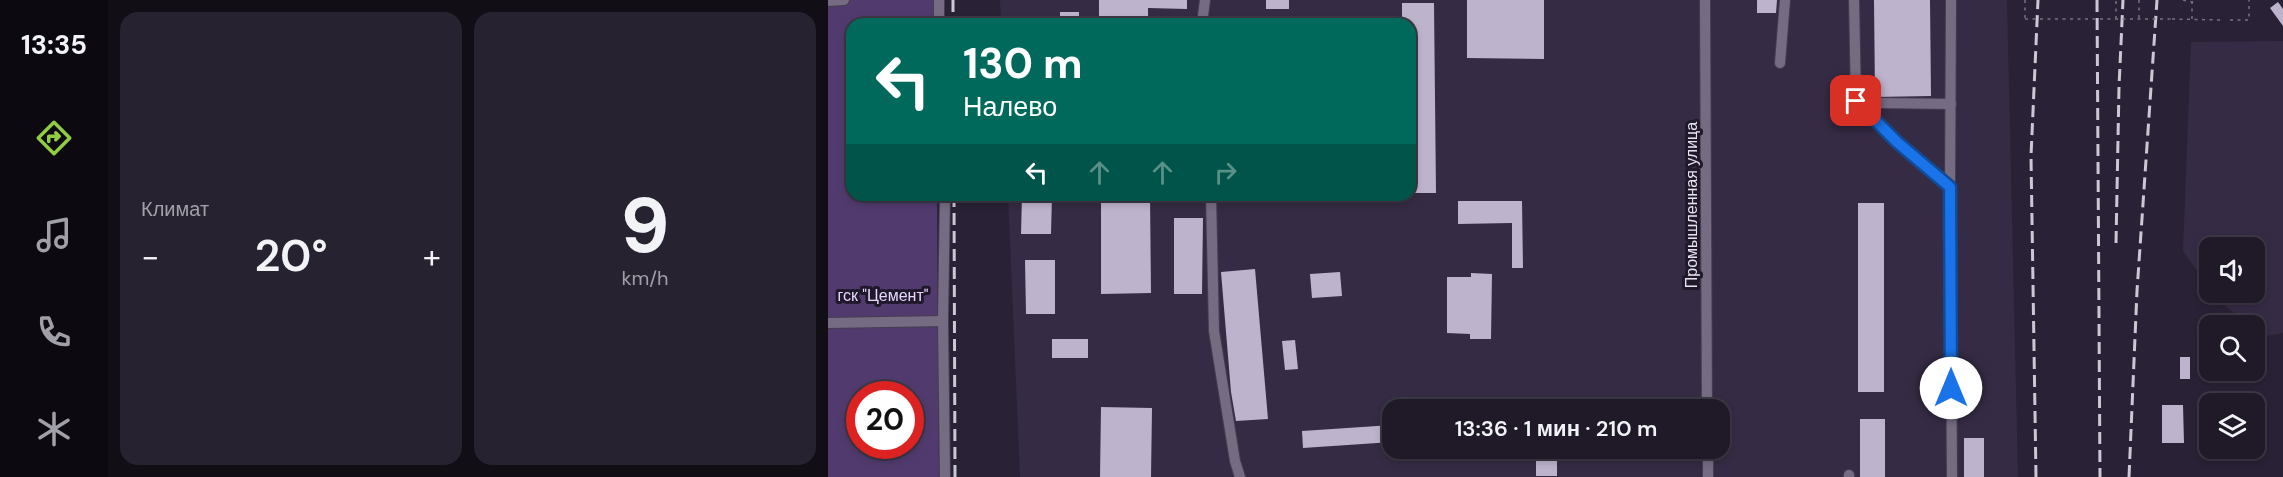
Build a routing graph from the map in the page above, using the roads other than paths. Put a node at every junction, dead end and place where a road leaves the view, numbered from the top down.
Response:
1 (843, 0) edge
2 (939, 0) edge
3 (1205, 0) edge
4 (1705, 0) edge
5 (1785, 0) edge
6 (1854, 0) edge
7 (1951, 0) edge
8 (828, 1) edge
9 (939, 18) edge
10 (1203, 18) edge
11 (1780, 63) dead end
12 (1879, 103) dead end
13 (1951, 104) junction
14 (1950, 187) junction
15 (945, 201) edge
16 (1211, 201) edge
17 (943, 321) junction
18 (828, 323) edge
19 (1707, 399) edge
20 (1707, 459) edge
21 (945, 477) edge
22 (1240, 477) edge
23 (1708, 477) edge
24 (1952, 477) edge

1 - 8 street
2 - 9 street
3 - 10 street
4 - 19 street, Промышленная улица
5 - 11 street
6 - 14 street
7 - 13 street
12 - 13 street
13 - 14 street
14 - 24 street
15 - 17 street
16 - 22 street
17 - 18 street
17 - 21 street
20 - 23 street

